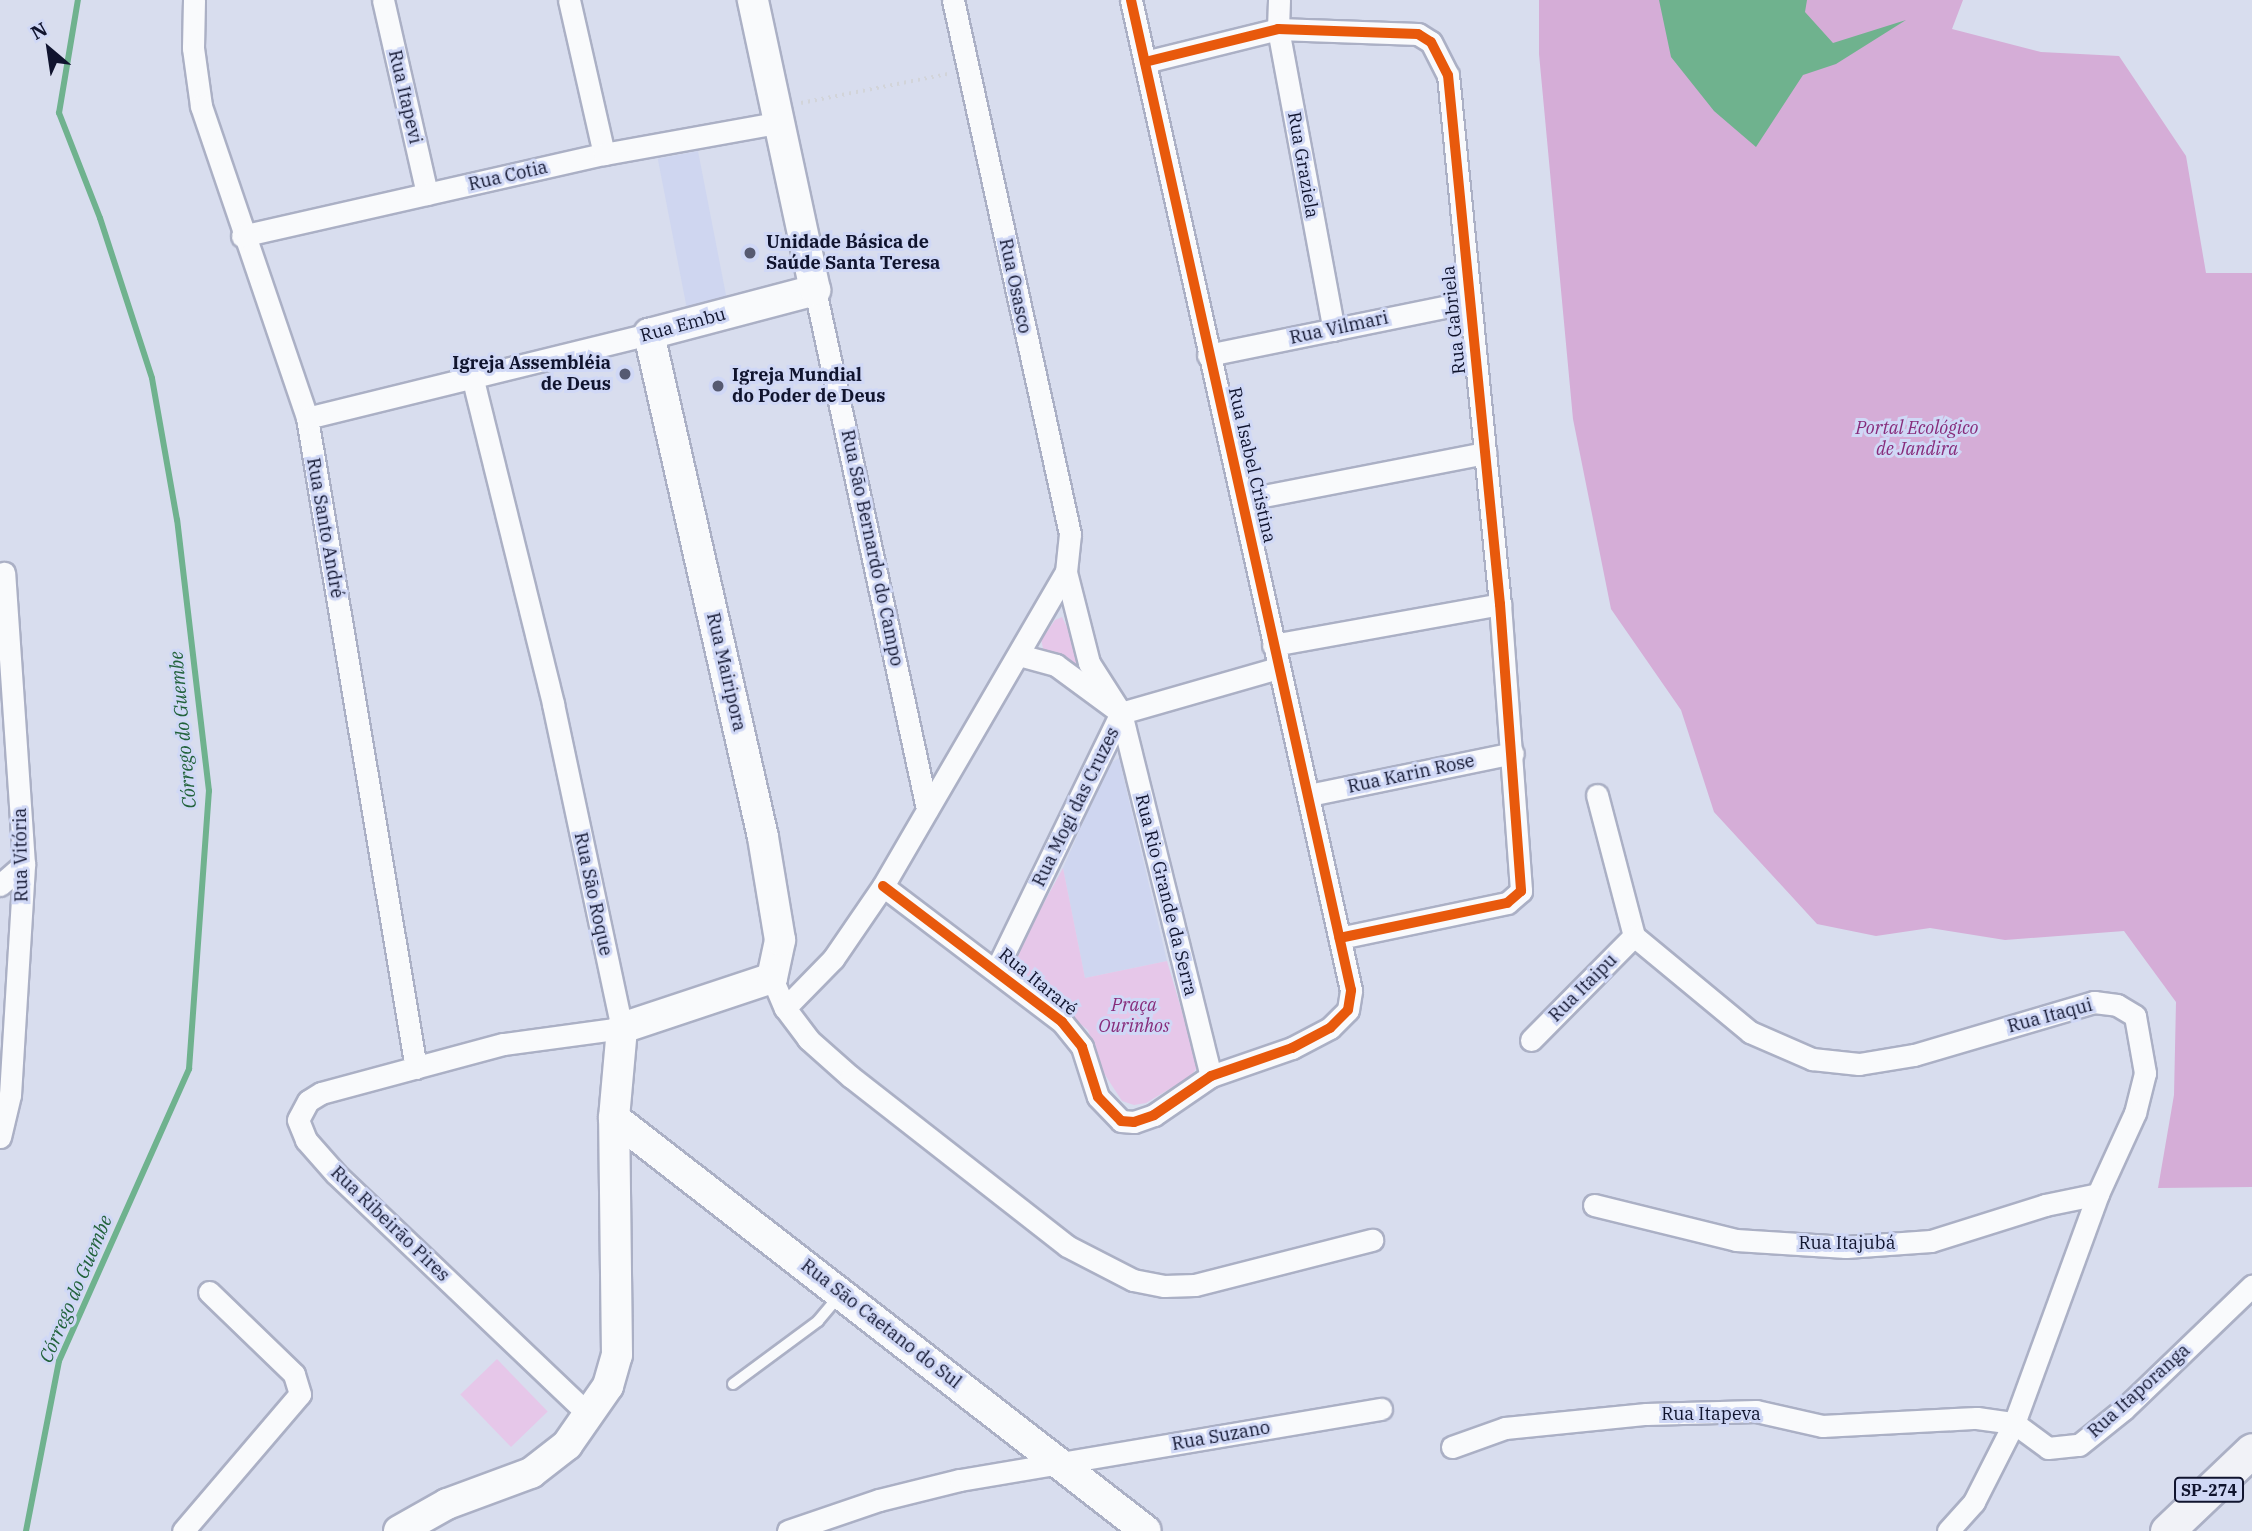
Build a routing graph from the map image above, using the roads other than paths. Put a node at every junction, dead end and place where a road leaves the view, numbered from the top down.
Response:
1 (194, 0) edge
2 (383, 0) edge
3 (569, 0) edge
4 (753, 0) edge
5 (953, 0) edge
6 (1131, 0) edge
7 (1279, 0) edge
8 (1278, 29) junction
9 (1145, 62) junction
10 (776, 116) junction
11 (604, 154) junction
12 (427, 194) junction
13 (242, 236) junction
14 (815, 290) junction
15 (1469, 302) junction
16 (1334, 330) junction
17 (649, 334) junction
18 (1208, 355) junction
19 (472, 376) junction
20 (307, 418) junction
21 (1485, 453) junction
22 (1243, 500) junction
23 (1066, 572) junction
24 (4, 573) dead end
25 (1500, 604) junction
26 (1273, 645) junction
27 (1018, 655) junction
28 (1278, 668) junction
29 (1121, 713) junction
30 (1513, 753) junction
31 (1597, 794) dead end
32 (1309, 795) junction
33 (927, 808) junction
34 (24, 864) junction
35 (0, 884) edge
36 (883, 886) junction
37 (1634, 936) junction
38 (1340, 938) junction
39 (996, 970) junction
40 (772, 978) junction
41 (785, 1008) junction
42 (622, 1028) junction
43 (1531, 1040) dead end
44 (416, 1069) junction
45 (1211, 1076) junction
46 (614, 1118) junction
47 (0, 1136) edge
48 (2098, 1194) junction
49 (1594, 1205) dead end
50 (1372, 1240) dead end
51 (2252, 1286) edge
52 (209, 1292) dead end
53 (842, 1293) junction
54 (733, 1384) dead end
55 (1381, 1409) dead end
56 (589, 1415) junction
57 (2014, 1423) junction
58 (1452, 1447) dead end
59 (2252, 1450) edge
60 (1060, 1464) junction
61 (183, 1531) edge
62 (399, 1531) edge
63 (788, 1531) edge
64 (1146, 1531) edge
65 (1948, 1531) edge
66 (2167, 1531) edge

1 - 13 street, Rua Santo André
2 - 12 street, Rua Itapevi
3 - 11 street
4 - 10 street, Rua São Bernardo do Campo
5 - 23 street, Rua Osasco
6 - 9 street, Rua Isabel Cristina
7 - 8 street, Rua Graziela
8 - 9 street, Rua Gabriela
8 - 15 street, Rua Gabriela
8 - 16 street, Rua Graziela
9 - 18 street, Rua Isabel Cristina
10 - 11 street, Rua Cotia
10 - 14 street, Rua São Bernardo do Campo
11 - 12 street, Rua Cotia
12 - 13 street, Rua Cotia
13 - 20 street, Rua Santo André
14 - 17 street, Rua Embu
14 - 33 street, Rua São Bernardo do Campo
15 - 16 street, Rua Vilmari
15 - 21 street, Rua Gabriela
16 - 18 street, Rua Vilmari
17 - 19 street, Rua Embu
17 - 40 street, Rua Mairipora
18 - 22 street, Rua Isabel Cristina
19 - 20 street, Rua Embu
19 - 42 street, Rua São Roque
20 - 44 street, Rua Santo André
21 - 22 street
21 - 25 street, Rua Gabriela
22 - 26 street, Rua Isabel Cristina
23 - 27 street, Rua Osasco
23 - 29 street, Rua Osasco
24 - 34 street, Rua Vitória
25 - 26 street
25 - 30 street, Rua Gabriela
26 - 28 street, Rua Isabel Cristina
27 - 29 street, Rua Mogi das Cruzes
27 - 33 street, Rua Osasco
28 - 29 street
28 - 32 street, Rua Isabel Cristina
29 - 39 street, Rua Mogi das Cruzes
29 - 45 street, Rua Rio Grande da Serra
30 - 32 street, Rua Karin Rose
30 - 38 street, Rua Gabriela
31 - 37 street
32 - 38 street, Rua Isabel Cristina
33 - 36 street, Rua Osasco
34 - 35 street
34 - 47 street, Rua Vitória
36 - 39 street, Rua Itararé
36 - 41 street, Rua Osasco
37 - 43 street, Rua Itaipu
37 - 48 street, Rua Itaqui
38 - 45 street, Rua Isabel Cristina
39 - 45 street, Rua Itararé
40 - 41 street
40 - 42 street
41 - 50 street
42 - 44 street, Rua Ribeirão Pires
42 - 46 street, Rua São Roque
44 - 56 street, Rua Ribeirão Pires
46 - 53 street, Rua São Caetano do Sul
46 - 56 street, Rua São Roque
48 - 49 street, Rua Itajubá
48 - 57 street, Rua Itaqui
51 - 57 street, Rua Itaporanga
52 - 61 street
53 - 54 lane
53 - 60 street, Rua São Caetano do Sul
55 - 60 street, Rua Suzano
56 - 62 street, Rua São Roque
57 - 58 street, Rua Itapeva
57 - 65 street, Rua Itaqui
59 - 66 main road, SP-274
60 - 63 street, Rua Suzano
60 - 64 street, Rua São Caetano do Sul

